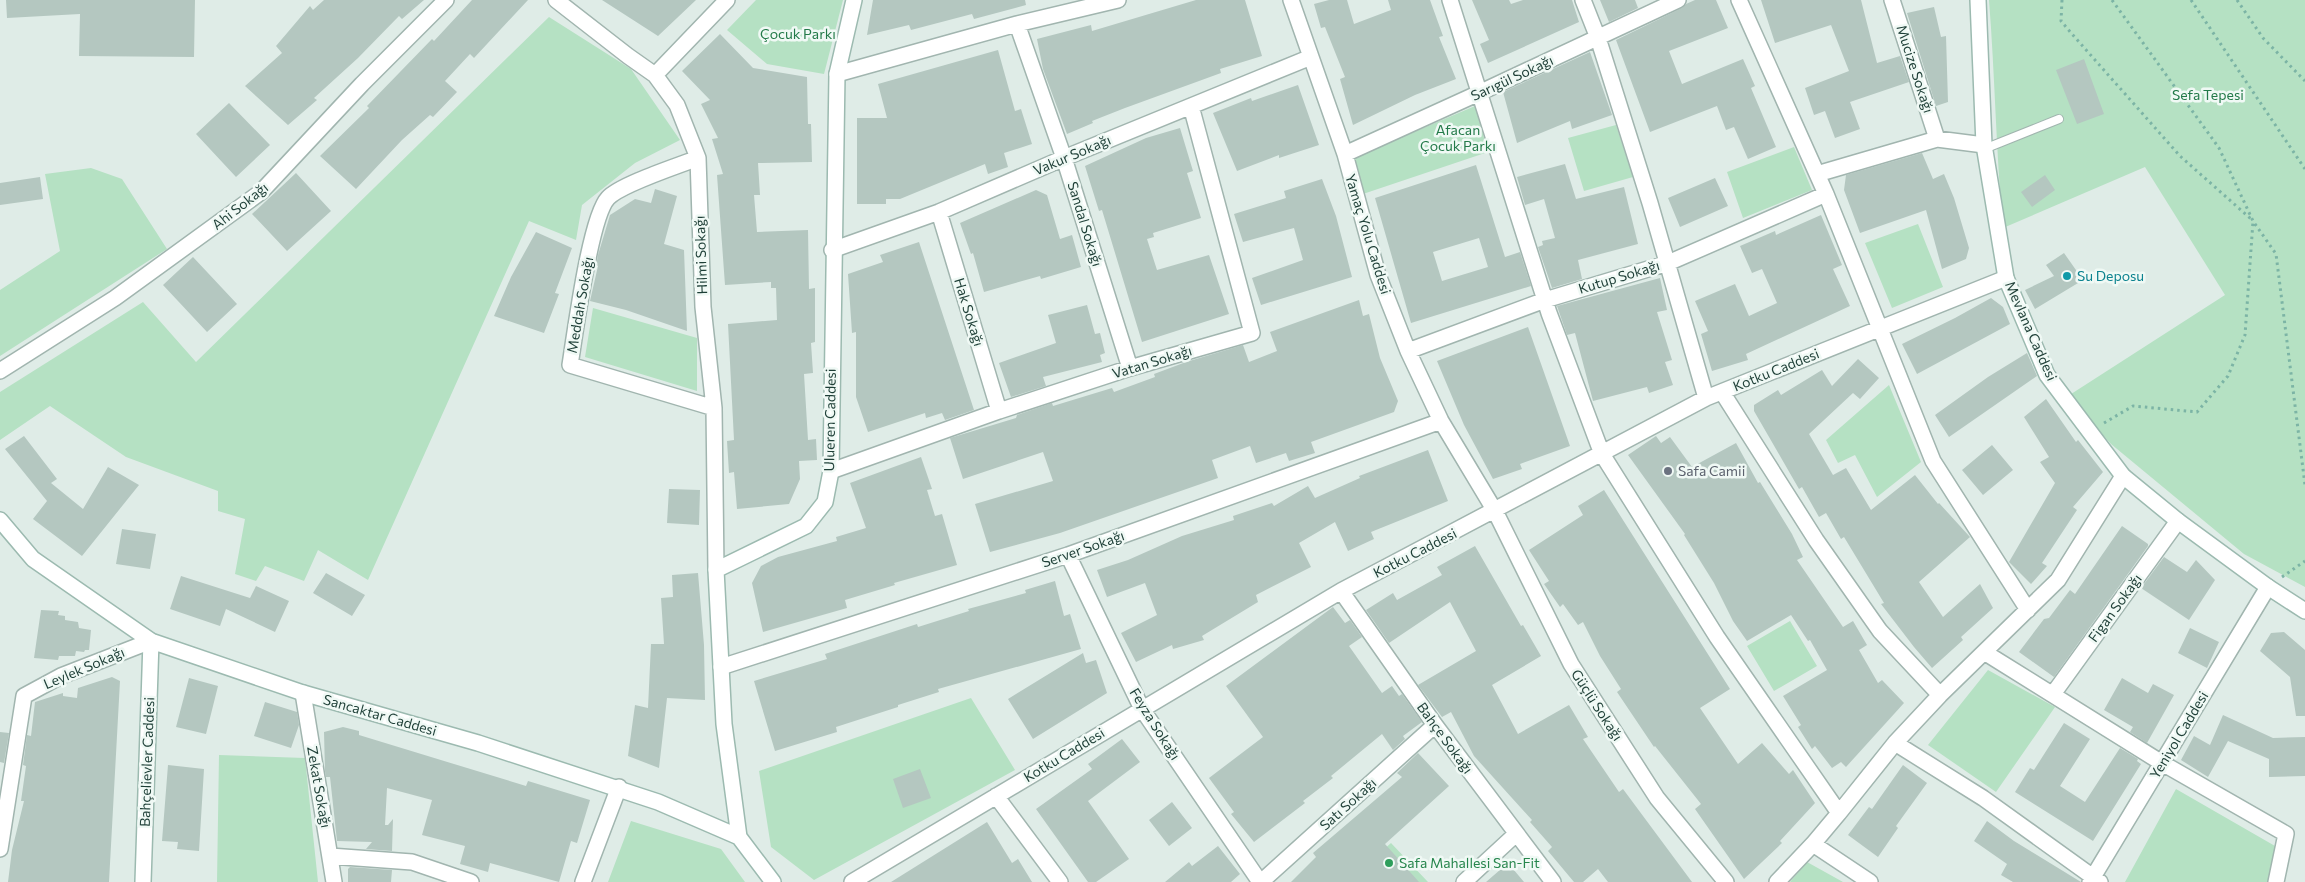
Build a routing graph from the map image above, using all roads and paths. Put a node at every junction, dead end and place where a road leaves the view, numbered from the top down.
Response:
1 (446, 0) edge
2 (556, 0) edge
3 (727, 0) edge
4 (854, 0) edge
5 (1118, 0) edge
6 (1291, 0) edge
7 (1450, 0) edge
8 (1583, 0) edge
9 (1678, 0) edge
10 (1739, 0) edge
11 (1892, 0) edge
12 (1978, 0) edge
13 (2062, 0) edge
14 (2112, 0) edge
15 (2191, 0) edge
16 (2237, 0) edge
17 (1017, 24) junction
18 (1598, 38) junction
19 (1310, 57) junction
20 (837, 74) junction
21 (655, 75) junction
22 (2305, 81) edge
23 (1479, 93) junction
24 (1191, 106) junction
25 (2059, 119) dead end
26 (1937, 139) junction
27 (1984, 147) junction
28 (1345, 154) junction
29 (698, 158) junction
30 (1064, 158) junction
31 (2305, 169) edge
32 (1817, 174) junction
33 (1826, 194) junction
34 (939, 212) junction
35 (2253, 221) junction
36 (832, 250) junction
37 (1668, 263) junction
38 (2006, 278) junction
39 (1545, 300) junction
40 (1880, 328) junction
41 (1408, 350) junction
42 (1130, 368) junction
43 (0, 372) edge
44 (1722, 392) junction
45 (1706, 398) junction
46 (714, 408) junction
47 (999, 411) junction
48 (1441, 421) junction
49 (2090, 432) junction
50 (1602, 454) junction
51 (831, 471) junction
52 (2123, 476) junction
53 (2305, 485) edge
54 (1495, 511) junction
55 (0, 520) edge
56 (2178, 521) junction
57 (1068, 555) junction
58 (2305, 561) edge
59 (716, 570) junction
60 (2268, 588) junction
61 (1341, 591) junction
62 (2028, 610) junction
63 (2305, 611) edge
64 (151, 641) junction
65 (1984, 652) junction
66 (721, 667) junction
67 (303, 693) junction
68 (2052, 694) junction
69 (1940, 695) junction
70 (1142, 708) junction
71 (1435, 725) junction
72 (1895, 742) junction
73 (2162, 763) junction
74 (5, 784) edge
75 (619, 787) junction
76 (996, 796) junction
77 (1839, 813) junction
78 (1516, 834) junction
79 (739, 837) junction
80 (1813, 844) junction
81 (0, 850) edge
82 (330, 856) junction
83 (2094, 880) edge
84 (142, 882) edge
85 (334, 882) edge
86 (471, 882) edge
87 (584, 882) edge
88 (773, 882) edge
89 (852, 882) edge
90 (1060, 882) edge
91 (1260, 882) edge
92 (1464, 882) edge
93 (1553, 882) edge
94 (1726, 882) edge
95 (1777, 882) edge
96 (1870, 882) edge
97 (2276, 882) edge

1 - 43 street, Ahi Sokağı
2 - 21 street, Hilmi Sokağı
3 - 21 street
4 - 20 street, Ulueren Caddesi
5 - 17 street
6 - 19 street, Yamaç Yolu Caddesi
7 - 23 street
8 - 18 street
9 - 18 street, Sarıgül Sokağı
10 - 32 street
11 - 26 street, Mucize Sokağı
12 - 27 street, Mevlana Caddesi
13 - 35 path
14 - 35 path
15 - 31 path
16 - 22 path
17 - 20 street
17 - 30 street, Sandal Sokağı
18 - 23 street, Sarıgül Sokağı
18 - 37 street
19 - 24 street, Vakur Sokağı
19 - 28 street, Yamaç Yolu Caddesi
20 - 36 street, Ulueren Caddesi
21 - 29 street, Hilmi Sokağı
23 - 28 street, Sarıgül Sokağı
23 - 39 street
24 - 30 street, Vakur Sokağı
24 - 42 street, Vatan Sokağı
25 - 27 lane
26 - 27 street
26 - 32 street
27 - 38 street, Mevlana Caddesi
28 - 41 street, Yamaç Yolu Caddesi
29 - 46 street, Hilmi Sokağı
29 - 46 street, Meddah Sokağı
30 - 34 street, Vakur Sokağı
30 - 42 street, Sandal Sokağı
32 - 33 street
33 - 37 street, Kutup Sokağı
33 - 40 street
34 - 36 street, Vakur Sokağı
34 - 47 street, Hak Sokağı
35 - 49 path
35 - 53 path
36 - 51 street, Ulueren Caddesi
37 - 39 street, Kutup Sokağı
37 - 45 street
38 - 40 street, Kotku Caddesi
38 - 49 street, Mevlana Caddesi
39 - 41 street, Kutup Sokağı
39 - 50 street
40 - 44 street, Kotku Caddesi
40 - 62 street
41 - 48 street, Yamaç Yolu Caddesi
42 - 47 street, Vatan Sokağı
44 - 45 street, Kotku Caddesi
44 - 69 street
45 - 50 street, Kotku Caddesi
46 - 59 street, Hilmi Sokağı
47 - 51 street, Vatan Sokağı
48 - 54 street, Yamaç Yolu Caddesi
48 - 57 street, Server Sokağı
49 - 52 street, Mevlana Caddesi
50 - 54 street, Kotku Caddesi
50 - 77 street
51 - 59 street, Ulueren Caddesi
52 - 56 street, Mevlana Caddesi
52 - 62 street
54 - 61 street, Kotku Caddesi
54 - 94 street, Güçlü Sokağı
55 - 64 street, Sancaktar Caddesi
56 - 60 street, Mevlana Caddesi
56 - 68 street, Figan Sokağı
57 - 66 street, Server Sokağı
57 - 70 street, Feyza Sokağı
58 - 60 path
59 - 66 street
60 - 63 street, Mevlana Caddesi
60 - 73 street, Yeniyol Caddesi
61 - 70 street, Kotku Caddesi
61 - 71 street, Bahçe Sokağı
62 - 65 street
64 - 67 street, Sancaktar Caddesi
64 - 74 street, Leylek Sokağı
64 - 84 street, Bahçelievler Caddesi
65 - 68 street
65 - 69 street
66 - 79 street
67 - 75 street, Sancaktar Caddesi
67 - 82 street, Zekat Sokağı
68 - 73 street
69 - 72 street
70 - 76 street, Kotku Caddesi
70 - 91 street, Feyza Sokağı
71 - 78 street, Bahçe Sokağı
71 - 91 street, Satı Sokağı
72 - 77 street
72 - 83 street
73 - 83 street, Yeniyol Caddesi
73 - 97 street
74 - 81 street, Leylek Sokağı
75 - 79 street, Sancaktar Caddesi
75 - 87 street
76 - 89 street, Kotku Caddesi
76 - 90 street
77 - 80 street
78 - 92 street
78 - 93 street, Bahçe Sokağı
79 - 88 street, Sancaktar Caddesi
80 - 95 street
80 - 96 street
82 - 85 street, Zekat Sokağı
82 - 86 street

